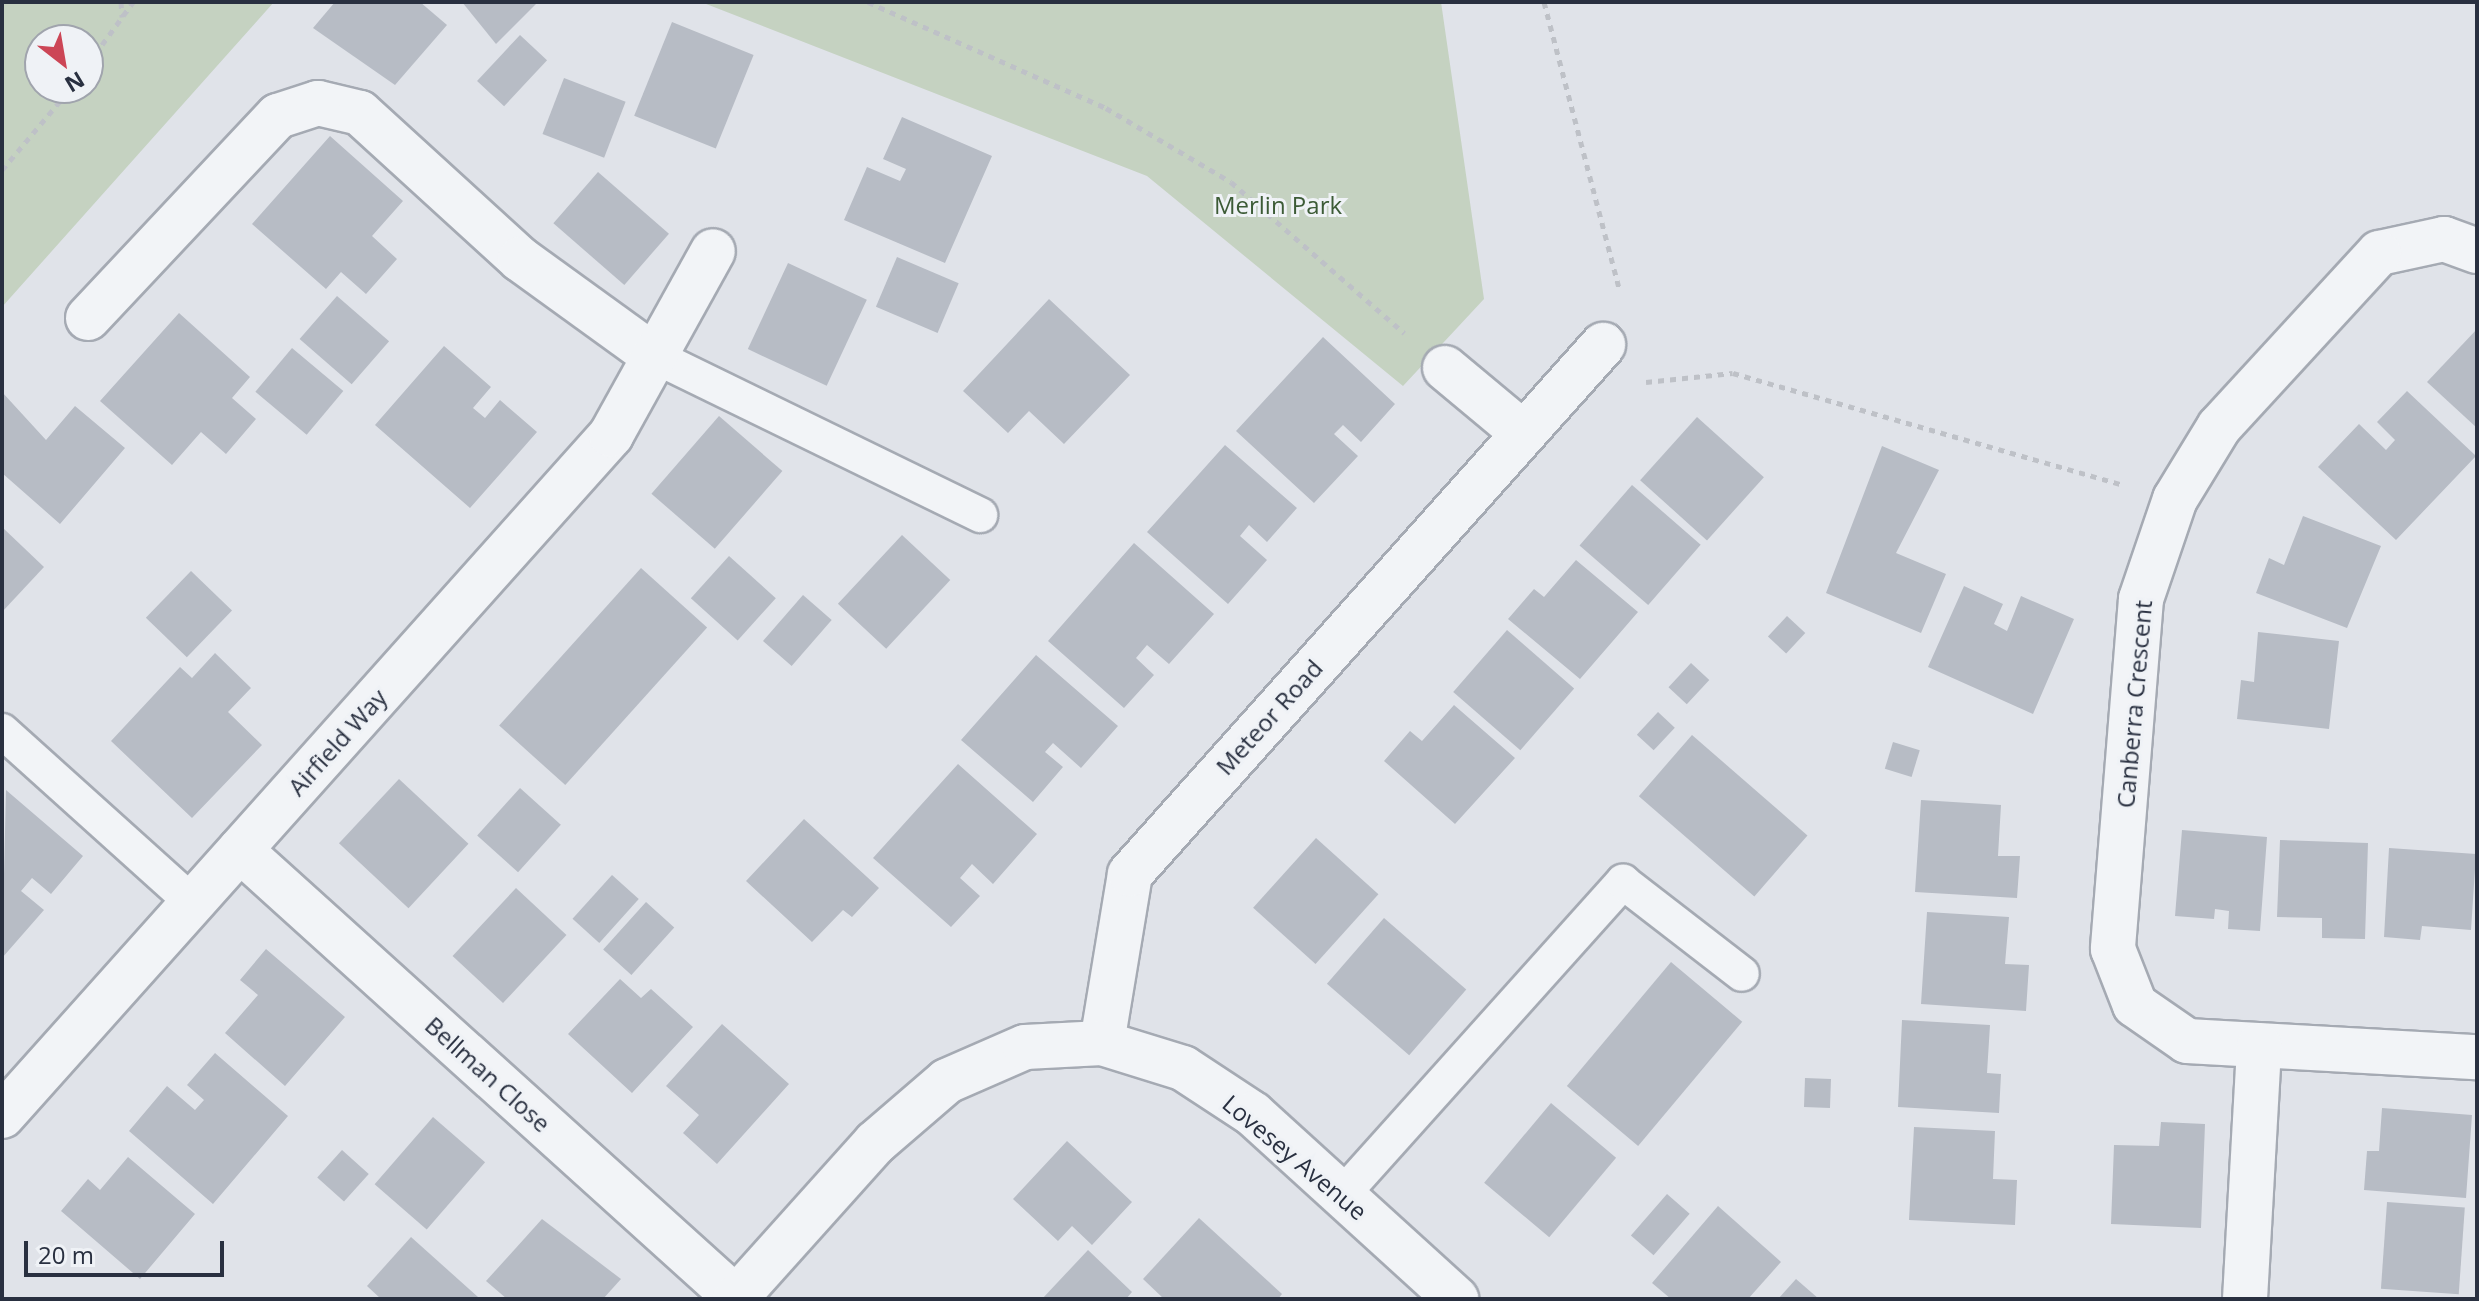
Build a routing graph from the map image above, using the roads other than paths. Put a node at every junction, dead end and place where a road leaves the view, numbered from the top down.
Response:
1 (713, 251) dead end
2 (2477, 251) edge
3 (88, 318) dead end
4 (654, 356) junction
5 (1591, 358) road end
6 (1445, 368) road end
7 (1523, 433) junction
8 (980, 515) dead end
9 (2, 731) edge
10 (240, 850) junction
11 (193, 903) junction
12 (1742, 974) dead end
13 (1102, 1043) junction
14 (2259, 1045) junction
15 (2477, 1057) edge
16 (2, 1116) edge
17 (1342, 1195) junction
18 (736, 1298) edge
19 (1456, 1299) edge
20 (2245, 1299) edge

1 - 4 street, Airfield Way
2 - 14 street, Canberra Crescent
3 - 4 street
4 - 8 lane
4 - 10 street, Airfield Way
5 - 7 street, Meteor Road
6 - 7 street
7 - 13 street, Meteor Road
9 - 11 lane
10 - 11 street, Airfield Way
10 - 18 street, Bellman Close
11 - 16 street, Airfield Way
12 - 17 lane
13 - 17 street, Lovesey Avenue
13 - 18 street, Lovesey Avenue
14 - 15 street, Canberra Crescent
14 - 20 street
17 - 19 street, Lovesey Avenue

